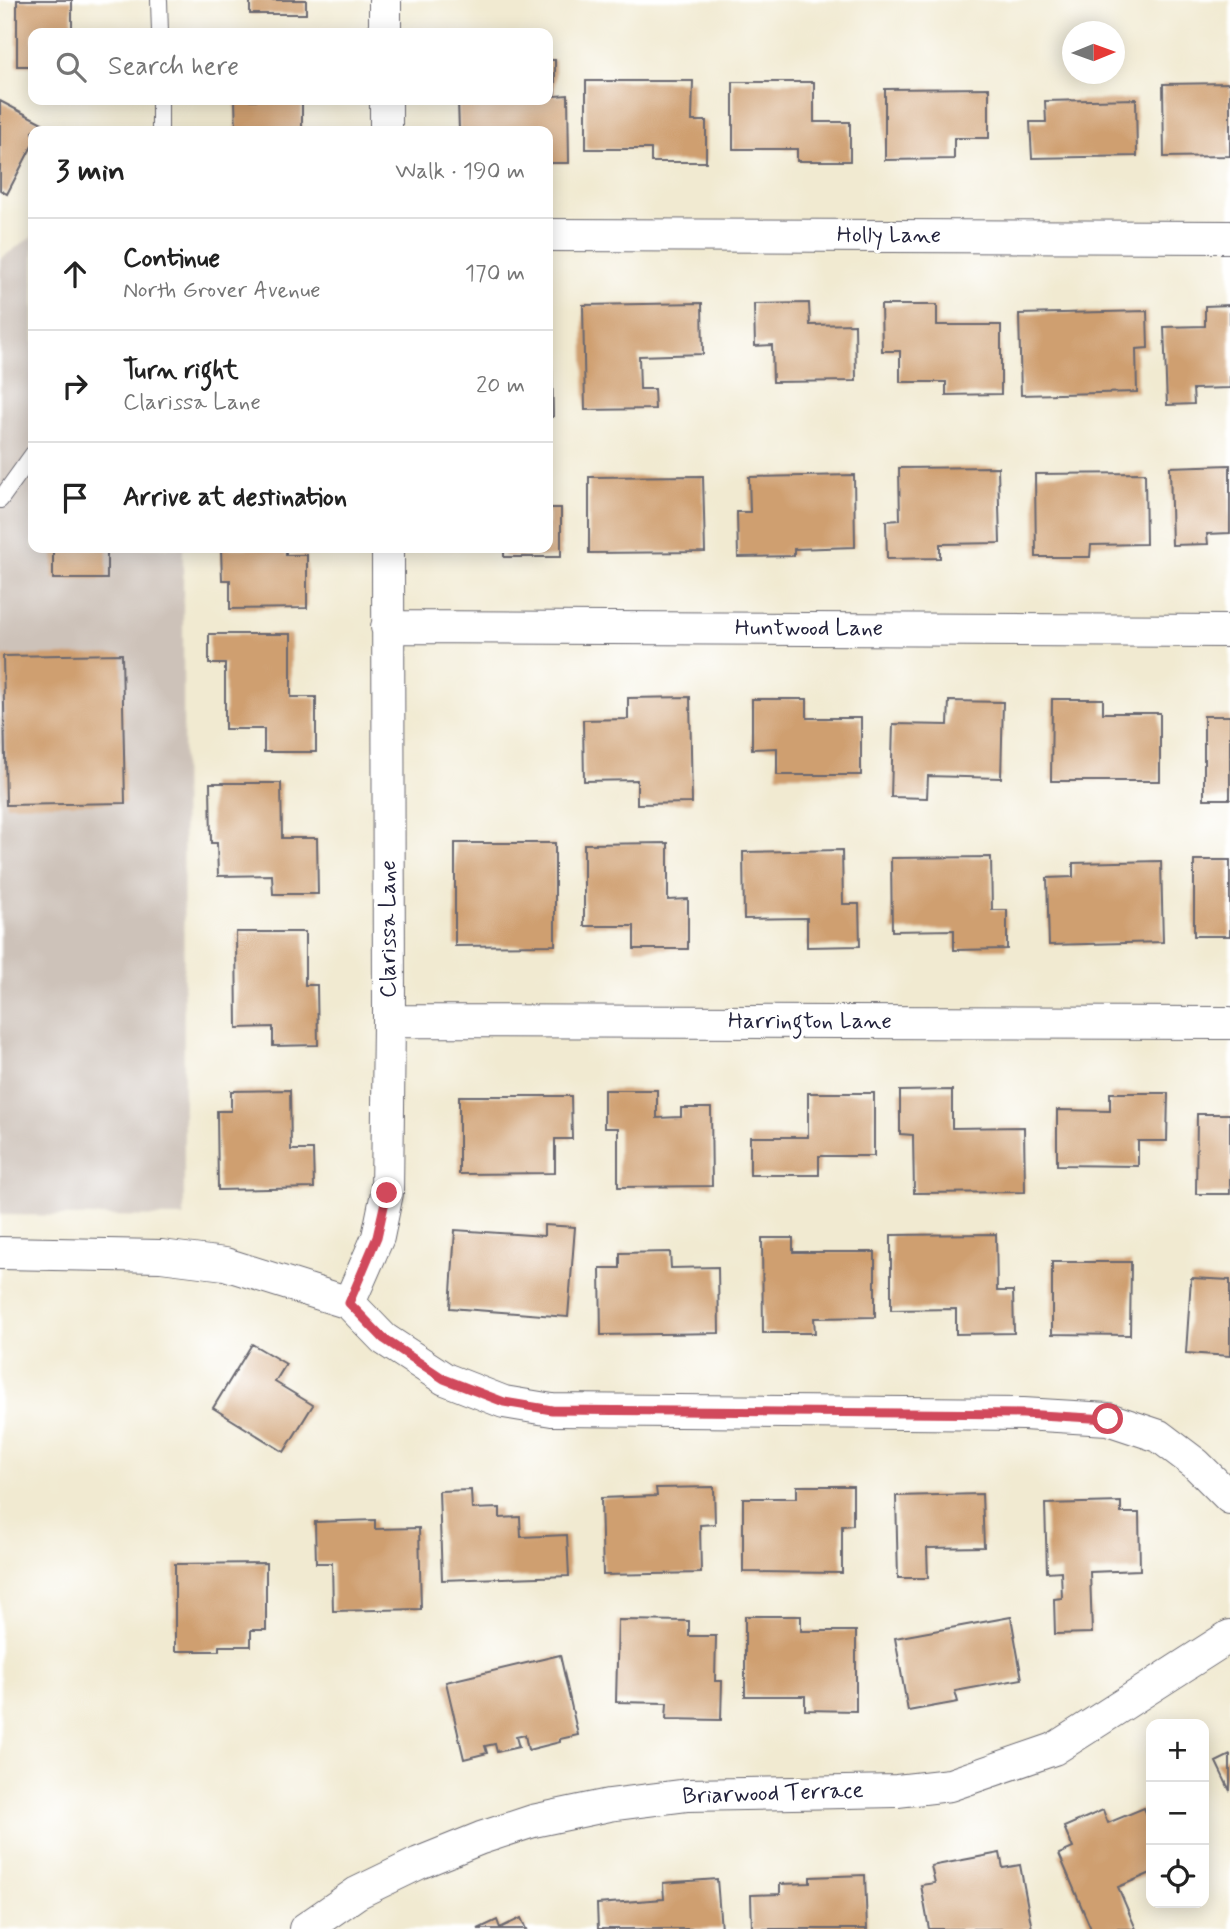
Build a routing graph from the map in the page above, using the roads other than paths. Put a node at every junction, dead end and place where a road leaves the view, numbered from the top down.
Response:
1 (159, 0) edge
2 (385, 0) edge
3 (160, 28) edge
4 (385, 28) edge
5 (160, 105) edge
6 (386, 105) edge
7 (160, 126) edge
8 (386, 126) edge
9 (553, 235) edge
10 (1230, 237) edge
11 (28, 461) edge
12 (0, 500) edge
13 (387, 553) edge
14 (387, 627) junction
15 (1230, 631) edge
16 (389, 1021) junction
17 (1230, 1023) edge
18 (0, 1253) edge
19 (349, 1303) junction
20 (1230, 1498) edge
21 (1230, 1636) edge
22 (312, 1927) edge

1 - 3 lane
2 - 4 street
5 - 7 lane
6 - 8 street
9 - 10 street, Holly Lane
11 - 12 lane
13 - 14 street, Clarissa Lane
14 - 15 street, Huntwood Lane
14 - 16 street, Clarissa Lane
16 - 17 street, Harrington Lane
16 - 19 street, Clarissa Lane
18 - 19 street
19 - 20 street
21 - 22 street, Briarwood Terrace

